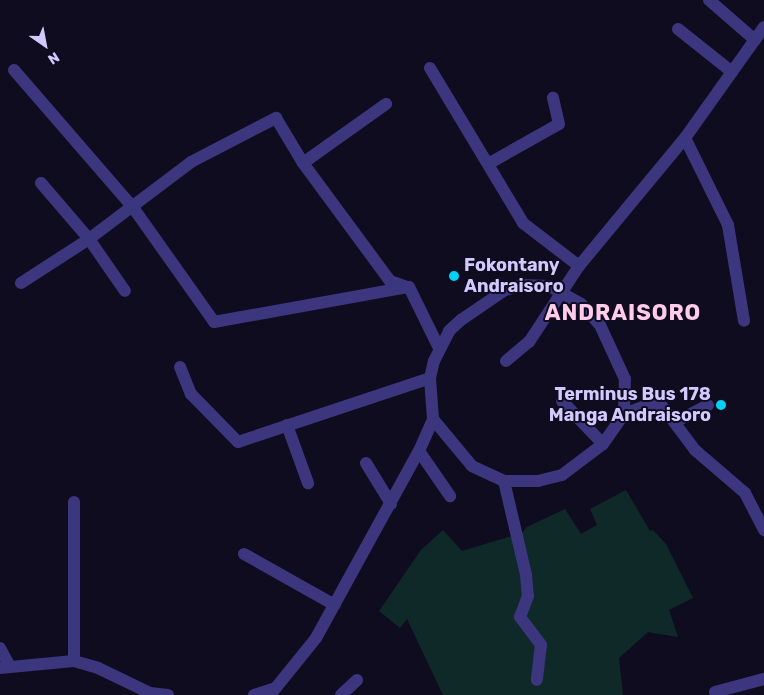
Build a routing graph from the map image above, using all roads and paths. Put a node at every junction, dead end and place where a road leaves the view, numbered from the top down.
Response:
1 (710, 0) edge
2 (764, 27) edge
3 (678, 29) dead end
4 (755, 40) junction
5 (430, 68) dead end
6 (14, 70) dead end
7 (732, 72) junction
8 (553, 98) dead end
9 (386, 104) dead end
10 (684, 138) junction
11 (303, 163) junction
12 (488, 164) junction
13 (42, 183) dead end
14 (132, 206) junction
15 (88, 239) junction
16 (579, 266) junction
17 (21, 283) dead end
18 (409, 287) junction
19 (125, 291) dead end
20 (563, 292) junction
21 (744, 320) dead end
22 (439, 348) junction
23 (506, 361) dead end
24 (180, 367) dead end
25 (430, 378) junction
26 (562, 401) dead end
27 (708, 405) dead end
28 (624, 414) junction
29 (433, 419) junction
30 (675, 422) junction
31 (287, 425) junction
32 (603, 444) junction
33 (419, 451) junction
34 (366, 463) dead end
35 (504, 481) junction
36 (308, 483) dead end
37 (450, 496) dead end
38 (74, 502) dead end
39 (390, 504) junction
40 (762, 523) edge
41 (244, 554) dead end
42 (335, 605) junction
43 (0, 648) edge
44 (74, 661) junction
45 (5, 667) edge
46 (764, 679) edge
47 (357, 680) dead end
48 (537, 680) dead end
49 (715, 692) dead end
50 (274, 693) edge
51 (168, 695) edge
52 (254, 695) edge
53 (341, 695) edge

1 - 4 street
2 - 4 street
3 - 7 street
4 - 7 street
5 - 12 street
6 - 14 street
7 - 10 street
8 - 12 street
9 - 11 street
10 - 16 street
10 - 21 street
11 - 14 street
11 - 18 street
12 - 16 street
13 - 15 street
14 - 15 street
14 - 18 street
15 - 17 street
15 - 19 street
16 - 20 street
18 - 22 street
20 - 22 street
20 - 23 street
20 - 28 street
22 - 25 street
24 - 31 street
25 - 29 street
25 - 31 street
26 - 32 street
27 - 30 street
28 - 30 street
28 - 32 street
29 - 33 street
29 - 35 street
30 - 40 street
31 - 36 street
32 - 35 street
33 - 37 street
33 - 39 street
34 - 39 street
35 - 48 street
38 - 44 street
39 - 42 street
41 - 42 street
42 - 50 street
43 - 45 street
44 - 45 street
44 - 51 street
46 - 49 street
47 - 53 street
50 - 52 street

